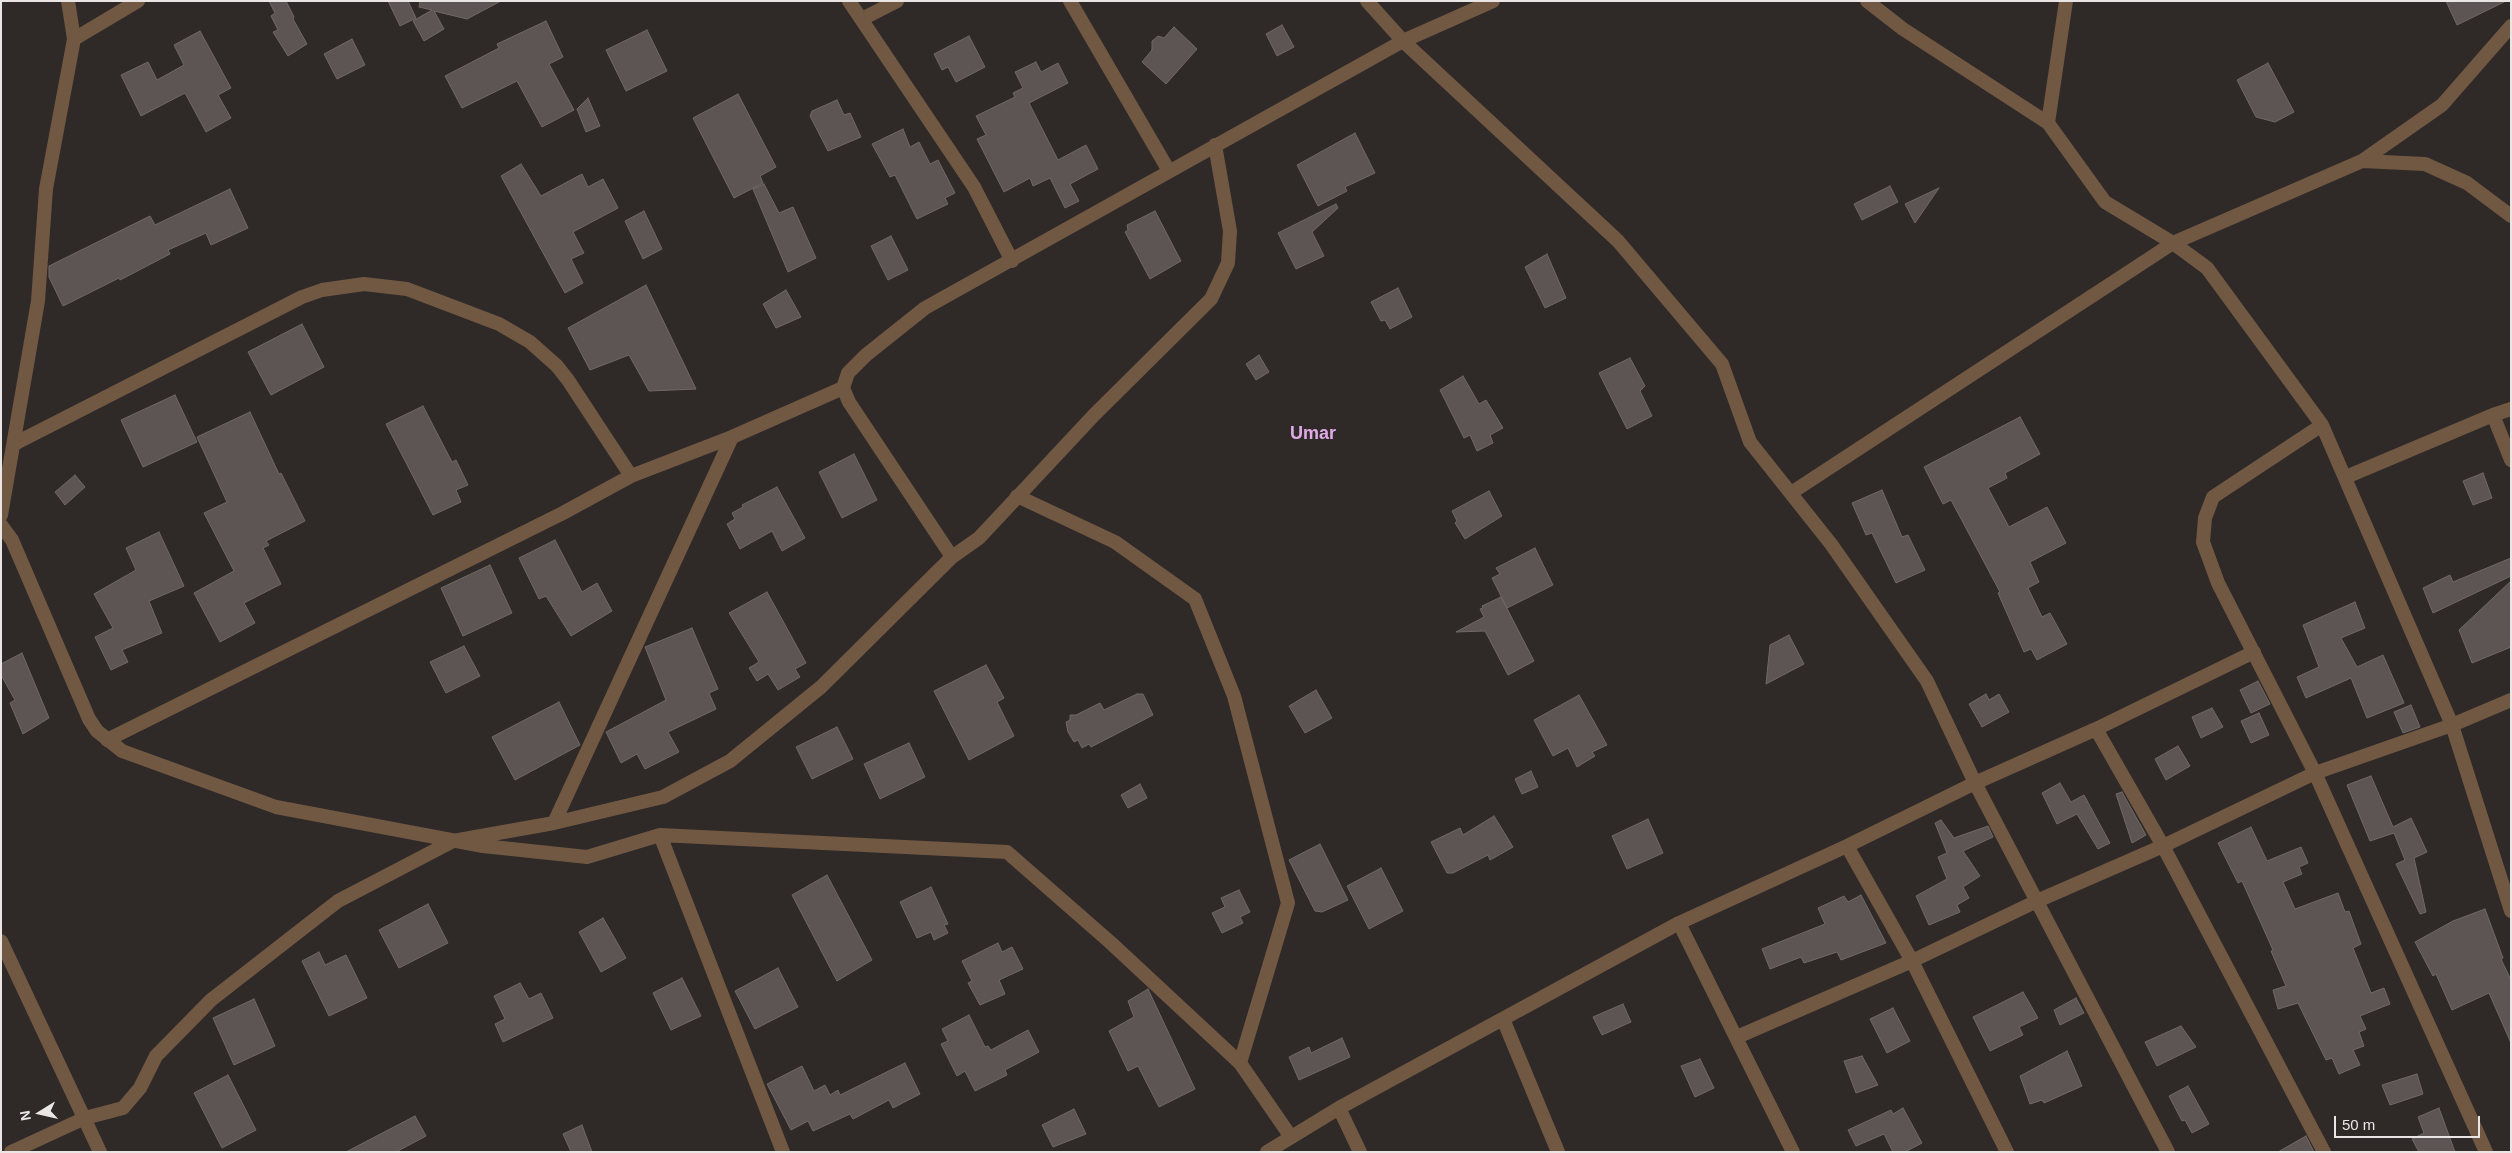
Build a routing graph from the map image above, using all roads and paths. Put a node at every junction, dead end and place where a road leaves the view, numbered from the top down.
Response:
1 (68, 1) edge
2 (138, 1) edge
3 (849, 1) edge
4 (897, 1) edge
5 (1070, 1) edge
6 (1367, 1) edge
7 (1493, 1) edge
8 (1867, 1) edge
9 (2066, 1) edge
10 (862, 19) junction
11 (2511, 26) edge
12 (74, 39) junction
13 (1403, 41) junction
14 (2048, 124) junction
15 (1215, 145) junction
16 (2362, 161) junction
17 (1169, 170) junction
18 (2511, 216) edge
19 (2173, 243) junction
20 (1012, 261) junction
21 (843, 388) junction
22 (2511, 409) edge
23 (2493, 415) junction
24 (2322, 425) junction
25 (732, 436) junction
26 (14, 444) junction
27 (2511, 460) edge
28 (630, 476) junction
29 (2346, 477) junction
30 (1791, 493) junction
31 (1017, 496) junction
32 (1, 515) edge
33 (1, 525) edge
34 (952, 557) junction
35 (2254, 652) junction
36 (2511, 700) edge
37 (2452, 725) junction
38 (2096, 729) junction
39 (107, 740) junction
40 (2315, 773) junction
41 (1975, 783) junction
42 (554, 823) junction
43 (660, 835) junction
44 (453, 841) junction
45 (1847, 846) junction
46 (2163, 846) junction
47 (2037, 901) junction
48 (2511, 910) edge
49 (1679, 923) junction
50 (1, 941) edge
51 (1912, 961) junction
52 (1503, 1019) junction
53 (1737, 1037) junction
54 (1240, 1064) junction
55 (1338, 1108) junction
56 (85, 1118) junction
57 (1291, 1137) junction
58 (11, 1152) edge
59 (100, 1152) edge
60 (783, 1152) edge
61 (1267, 1152) edge
62 (1360, 1152) edge
63 (1558, 1152) edge
64 (1793, 1152) edge
65 (2007, 1152) edge
66 (2168, 1152) edge
67 (2324, 1152) edge
68 (2486, 1152) edge

1 - 12 street
2 - 12 street
3 - 10 street
4 - 10 street
5 - 17 street
6 - 13 street
7 - 13 street
8 - 14 street
9 - 14 street
10 - 20 street
11 - 16 street
12 - 26 street
13 - 15 street
13 - 30 street
14 - 19 street
15 - 17 street
15 - 31 street
16 - 18 street
16 - 19 street
17 - 20 street
19 - 24 street
19 - 30 street
20 - 21 street
21 - 25 street
21 - 34 street
22 - 23 street
23 - 27 street
23 - 29 street
24 - 29 street
24 - 35 street
25 - 28 street
25 - 42 street
26 - 28 street
26 - 32 street
28 - 39 street
29 - 37 street
30 - 41 street
31 - 34 street
31 - 54 street
33 - 39 street
34 - 42 street
35 - 38 street
35 - 40 street
36 - 37 street
37 - 40 street
37 - 48 street
38 - 41 street
38 - 46 street
39 - 44 street
40 - 46 street
40 - 68 street
41 - 45 street
41 - 47 street
42 - 44 street
43 - 44 street
43 - 54 street
43 - 60 street
44 - 56 street
45 - 49 street
45 - 51 street
46 - 47 street
46 - 67 street
47 - 51 street
47 - 66 street
49 - 52 street
49 - 53 street
50 - 56 street
51 - 53 street
51 - 65 street
52 - 55 street
52 - 63 street
53 - 64 street
54 - 57 street
55 - 57 street
55 - 62 street
56 - 58 street
56 - 59 street
57 - 61 street

